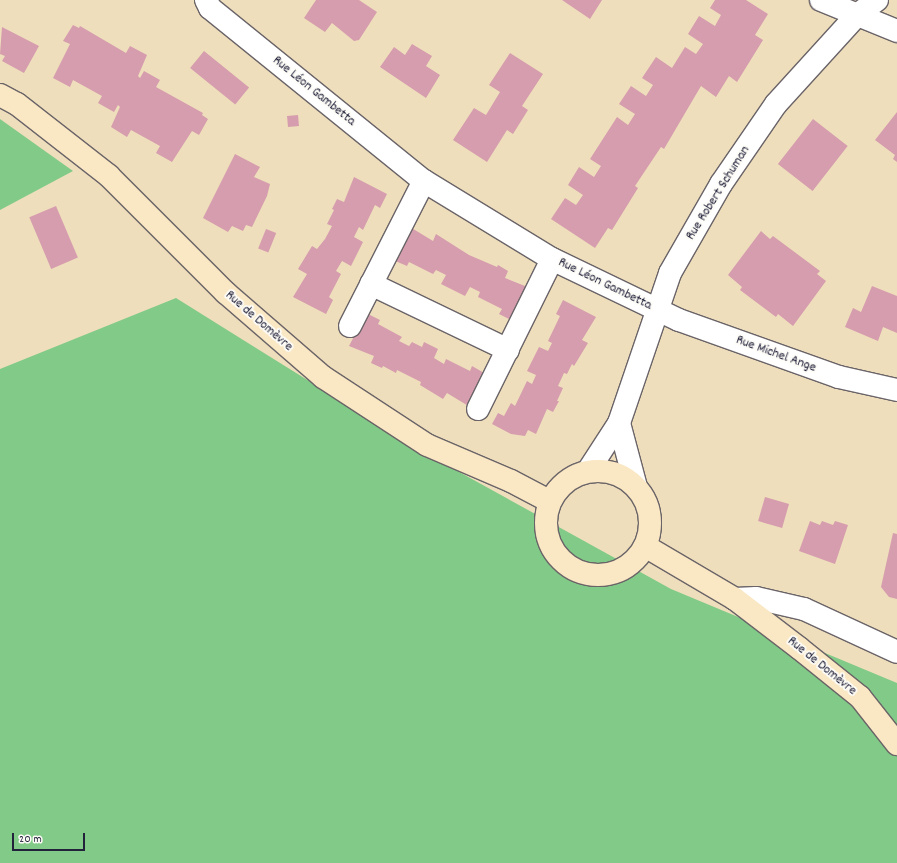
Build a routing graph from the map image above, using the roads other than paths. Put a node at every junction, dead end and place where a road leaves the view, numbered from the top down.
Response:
1 (206, 0) edge
2 (821, 0) edge
3 (877, 0) edge
4 (857, 15) junction
5 (897, 31) edge
6 (0, 95) edge
7 (424, 181) junction
8 (552, 259) junction
9 (371, 284) junction
10 (658, 310) junction
11 (350, 326) dead end
12 (508, 350) junction
13 (897, 390) edge
14 (478, 409) dead end
15 (619, 423) junction
16 (588, 470) junction
17 (636, 487) junction
18 (549, 501) junction
19 (645, 546) junction
20 (735, 599) junction
21 (897, 652) edge
22 (897, 744) edge

1 - 7 street, Rue Léon Gambetta
2 - 4 street
3 - 4 street, Rue Robert Schuman
4 - 5 street
4 - 10 street, Rue Robert Schuman
6 - 18 street, Rue de Domèvre
7 - 8 street, Rue Léon Gambetta
7 - 9 street
8 - 10 street, Rue Léon Gambetta
8 - 12 street, Rue Léon Gambetta
9 - 11 street
9 - 12 street
10 - 13 street, Rue Michel Ange
10 - 15 street, Rue Robert Schuman
12 - 14 street, Rue Léon Gambetta
15 - 16 street, Rue Robert Schuman
15 - 17 street
16 - 17 street
16 - 18 street
17 - 19 street
18 - 19 street
19 - 20 street, Rue de Domèvre
20 - 21 street
20 - 22 street, Rue de Domèvre

